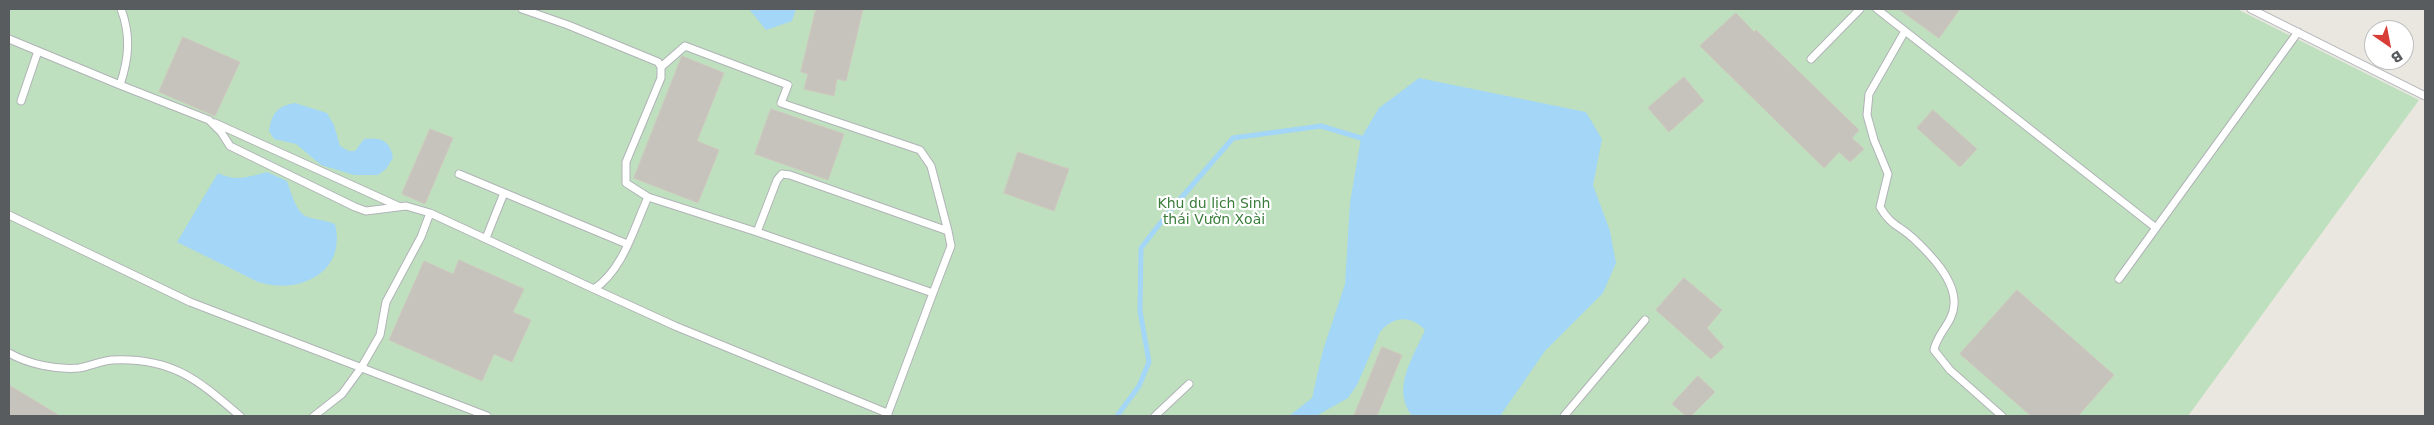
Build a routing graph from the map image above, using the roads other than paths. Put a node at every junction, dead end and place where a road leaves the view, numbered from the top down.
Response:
1 (121, 9) edge
2 (522, 9) edge
3 (1860, 9) edge
4 (1877, 9) edge
5 (2251, 9) edge
6 (1905, 31) junction
7 (2298, 32) junction
8 (9, 39) edge
9 (38, 51) junction
10 (1811, 59) dead end
11 (661, 67) junction
12 (120, 85) junction
13 (2425, 96) edge
14 (21, 101) dead end
15 (209, 120) junction
16 (459, 174) dead end
17 (504, 193) junction
18 (648, 198) junction
19 (399, 207) junction
20 (430, 213) junction
21 (9, 215) edge
22 (2156, 228) junction
23 (948, 231) junction
24 (758, 232) junction
25 (486, 238) junction
26 (627, 244) junction
27 (2119, 279) dead end
28 (594, 289) junction
29 (933, 293) junction
30 (1645, 320) dead end
31 (9, 353) edge
32 (361, 368) junction
33 (1189, 384) dead end
34 (887, 415) edge
35 (240, 416) edge
36 (314, 416) edge
37 (487, 416) edge
38 (1155, 416) edge
39 (1564, 416) edge
40 (2002, 416) edge

1 - 12 lane
2 - 11 lane
3 - 10 lane
4 - 6 lane
5 - 7 lane
6 - 22 lane
6 - 40 lane
7 - 13 lane
7 - 22 lane
8 - 9 lane
9 - 12 lane
9 - 14 lane
11 - 18 lane
11 - 23 lane
12 - 15 lane
15 - 19 lane
15 - 19 lane
16 - 17 lane
17 - 25 lane
17 - 26 lane
18 - 24 lane
18 - 26 lane
19 - 20 lane
20 - 25 lane
20 - 32 lane
21 - 32 lane
22 - 27 lane
23 - 24 lane
23 - 29 lane
24 - 29 lane
25 - 28 lane
26 - 28 lane
28 - 34 lane
29 - 34 lane
30 - 39 lane
31 - 35 lane
32 - 36 lane
32 - 37 lane
33 - 38 lane

